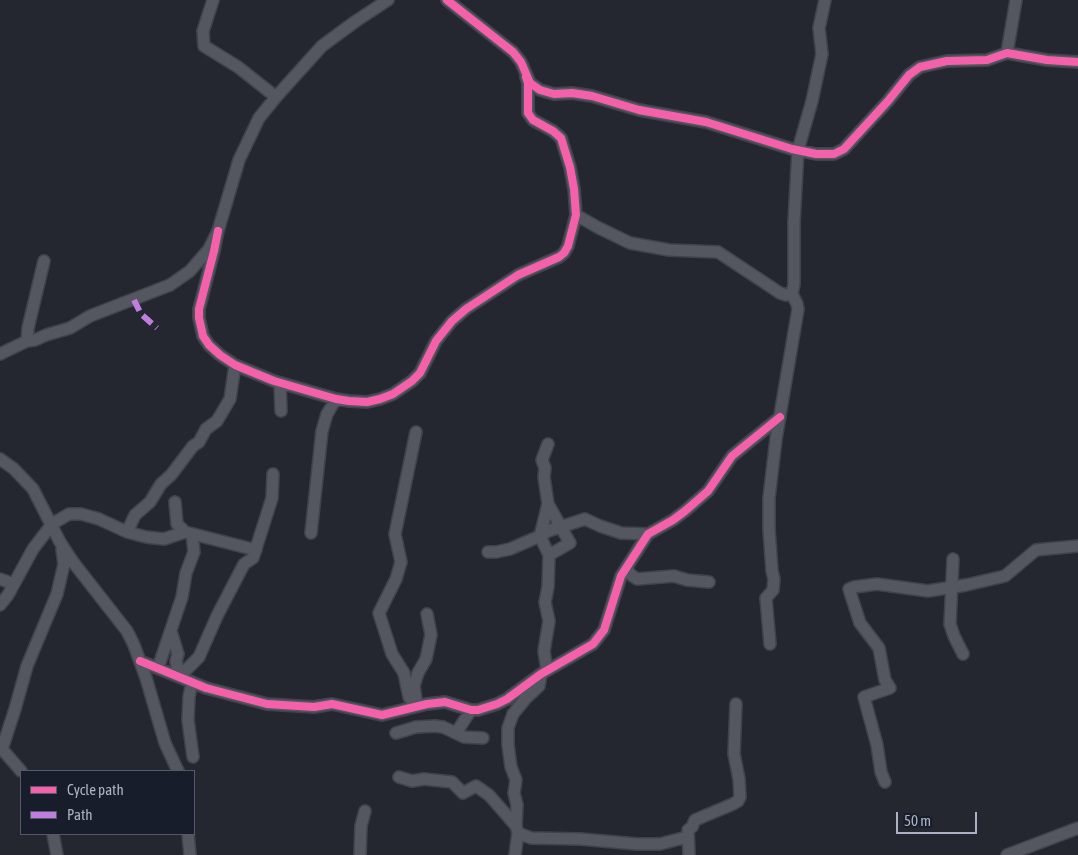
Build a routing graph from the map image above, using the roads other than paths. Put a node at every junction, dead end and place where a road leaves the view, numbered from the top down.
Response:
1 (213, 0) edge
2 (388, 0) edge
3 (447, 0) edge
4 (825, 0) edge
5 (1016, 0) edge
6 (1007, 54) junction
7 (1078, 62) edge
8 (526, 77) junction
9 (276, 96) junction
10 (798, 150) junction
11 (576, 215) junction
12 (218, 231) junction
13 (44, 261) dead end
14 (792, 294) junction
15 (27, 341) junction
16 (0, 354) edge
17 (236, 365) junction
18 (280, 383) junction
19 (336, 399) junction
20 (281, 411) dead end
21 (780, 417) junction
22 (416, 432) dead end
23 (548, 444) dead end
24 (0, 459) edge
25 (273, 474) dead end
26 (175, 502) dead end
27 (548, 504) junction
28 (52, 524) junction
29 (562, 526) junction
30 (127, 532) junction
31 (188, 533) junction
32 (311, 533) dead end
33 (636, 534) junction
34 (648, 534) junction
35 (540, 536) junction
36 (60, 542) junction
37 (639, 546) junction
38 (1078, 546) edge
39 (256, 550) junction
40 (488, 552) dead end
41 (549, 556) junction
42 (953, 559) dead end
43 (626, 568) junction
44 (0, 579) edge
45 (709, 582) dead end
46 (14, 584) junction
47 (951, 588) junction
48 (0, 605) edge
49 (427, 614) dead end
50 (171, 631) junction
51 (770, 644) dead end
52 (963, 654) dead end
53 (140, 661) junction
54 (158, 668) junction
55 (544, 672) junction
56 (179, 677) junction
57 (192, 682) junction
58 (736, 704) dead end
59 (417, 706) junction
60 (471, 710) junction
61 (456, 732) junction
62 (396, 733) dead end
63 (483, 738) dead end
64 (193, 757) dead end
65 (20, 770) edge
66 (178, 770) edge
67 (399, 776) dead end
68 (885, 782) dead end
69 (365, 811) dead end
70 (1078, 828) edge
71 (517, 830) junction
72 (53, 835) edge
73 (188, 835) edge
74 (687, 837) junction
75 (57, 855) edge
76 (190, 855) edge
77 (360, 855) edge
78 (515, 855) edge
79 (689, 855) edge
80 (1007, 855) edge

1 - 9 street
2 - 9 street
3 - 8 street
4 - 10 street
5 - 6 street
6 - 7 street
6 - 10 street
8 - 10 street
8 - 11 street
9 - 12 street
10 - 14 street
11 - 14 street
11 - 19 street
12 - 15 street
12 - 17 street
13 - 15 street
14 - 21 street
15 - 16 street
17 - 18 street
17 - 30 street
18 - 19 street
18 - 20 street
19 - 32 street
21 - 34 street
21 - 51 street
22 - 59 street
23 - 27 street
24 - 28 street
25 - 39 street
26 - 31 street
27 - 29 street
27 - 35 street
28 - 30 street
28 - 36 street
28 - 46 street
29 - 33 street
29 - 35 street
29 - 41 street
30 - 31 street
31 - 39 street
31 - 50 street
33 - 34 street
33 - 37 street
34 - 37 street
35 - 40 street
35 - 41 street
36 - 53 street
36 - 65 street
37 - 43 street
38 - 47 street
39 - 56 street
41 - 55 street
42 - 47 street
43 - 45 street
43 - 55 street
44 - 46 street
46 - 48 street
47 - 52 street
47 - 68 street
49 - 59 street
50 - 54 street
50 - 56 street
53 - 54 street
53 - 66 street
54 - 56 street
55 - 60 street
55 - 71 street
56 - 57 street
57 - 59 street
57 - 64 street
58 - 74 street
59 - 60 street
60 - 61 street
61 - 62 street
61 - 63 street
67 - 71 street
69 - 77 street
70 - 80 street
71 - 74 street
71 - 78 street
72 - 75 street
73 - 76 street
74 - 79 street

